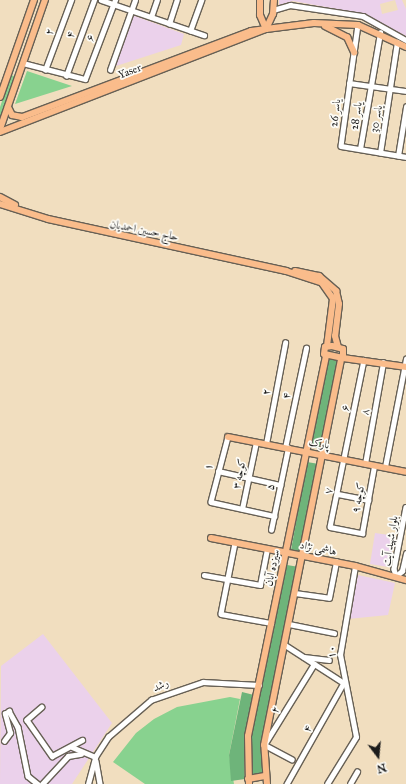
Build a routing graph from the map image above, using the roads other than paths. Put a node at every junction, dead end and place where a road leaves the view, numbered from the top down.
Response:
1 (34, 0) edge
2 (45, 0) edge
3 (71, 0) edge
4 (94, 0) edge
5 (101, 0) edge
6 (135, 0) edge
7 (157, 0) edge
8 (177, 0) edge
9 (201, 0) edge
10 (260, 0) edge
11 (274, 0) edge
12 (114, 2) edge
13 (260, 8) junction
14 (131, 10) junction
15 (273, 10) junction
16 (151, 17) junction
17 (314, 23) junction
18 (169, 24) junction
19 (358, 25) junction
20 (266, 29) junction
21 (190, 31) junction
22 (380, 33) junction
23 (204, 35) dead end
24 (406, 40) edge
25 (397, 42) junction
26 (406, 47) edge
27 (354, 52) junction
28 (13, 60) junction
29 (23, 63) junction
30 (45, 70) junction
31 (110, 70) dead end
32 (66, 76) junction
33 (122, 83) junction
34 (349, 83) junction
35 (370, 86) junction
36 (391, 89) junction
37 (406, 91) edge
38 (0, 97) edge
39 (8, 107) junction
40 (406, 107) edge
41 (0, 131) edge
42 (360, 150) junction
43 (380, 153) junction
44 (398, 156) junction
45 (406, 158) edge
46 (0, 197) edge
47 (0, 204) edge
48 (26, 212) junction
49 (286, 271) junction
50 (285, 343) dead end
51 (327, 346) junction
52 (338, 347) junction
53 (306, 348) dead end
54 (326, 356) junction
55 (343, 356) junction
56 (364, 359) junction
57 (406, 359) edge
58 (383, 363) junction
59 (405, 367) edge
60 (228, 437) joint
61 (256, 442) junction
62 (266, 444) junction
63 (286, 448) junction
64 (307, 452) junction
65 (323, 455) junction
66 (346, 460) junction
67 (365, 464) junction
68 (374, 466) junction
69 (385, 467) junction
70 (218, 471) junction
71 (406, 472) edge
72 (248, 478) junction
73 (280, 485) junction
74 (338, 494) junction
75 (368, 500) junction
76 (406, 508) edge
77 (242, 510) junction
78 (274, 516) junction
79 (271, 530) dead end
80 (362, 533) joint
81 (211, 538) dead end
82 (235, 543) junction
83 (267, 549) junction
84 (406, 552) edge
85 (286, 553) junction
86 (303, 556) junction
87 (336, 562) junction
88 (355, 566) junction
89 (204, 575) dead end
90 (406, 575) edge
91 (396, 576) junction
92 (228, 580) junction
93 (406, 580) edge
94 (295, 593) junction
95 (272, 623) junction
96 (289, 624) junction
97 (334, 634) dead end
98 (285, 645) junction
99 (302, 656) junction
100 (329, 660) dead end
101 (314, 664) junction
102 (344, 683) junction
103 (259, 685) junction
104 (42, 707) dead end
105 (82, 740) dead end
106 (4, 741) dead end
107 (264, 745) junction
108 (72, 747) junction
109 (81, 754) junction
110 (95, 757) junction
111 (292, 760) dead end
112 (357, 772) dead end
113 (265, 776) junction
114 (249, 782) edge
115 (38, 784) edge
116 (42, 784) edge
117 (88, 784) edge
118 (100, 784) edge
119 (267, 784) edge
120 (287, 784) edge
121 (328, 784) edge
122 (350, 784) edge

1 - 28 main road
2 - 29 main road
3 - 30 street, ۲
4 - 32 street, ۴
5 - 12 street
6 - 14 street
7 - 16 street
8 - 18 street
9 - 21 street
10 - 13 main road
11 - 15 main road
12 - 14 street
12 - 32 street, ۶
13 - 15 main road
13 - 20 main road
14 - 16 street
14 - 31 street
15 - 20 main road
15 - 24 street
16 - 18 street
17 - 19 main road, Yaser
17 - 20 main road, Yaser
17 - 27 main road
18 - 21 street
19 - 22 main road, Yaser
19 - 27 street, یاسر 26
20 - 33 main road, Yaser
21 - 23 street
22 - 25 main road, Yaser
22 - 35 street, یاسر 28
25 - 26 main road, Yaser
25 - 36 street, یاسر 30
27 - 34 street, یاسر 26
28 - 29 main road
28 - 38 main road
29 - 30 street
29 - 39 main road
30 - 32 street
33 - 39 main road, Yaser
33 - 41 main road, Yaser
34 - 35 street
34 - 42 street, یاسر 26
35 - 36 street
35 - 42 street, یاسر 28
36 - 37 street
36 - 43 street, یاسر 30
39 - 41 main road
40 - 44 street
42 - 43 street
43 - 44 street
44 - 45 street
46 - 48 main road
47 - 48 main road, حاج حسین احمدیان
48 - 49 main road, حاج حسین احمدیان
49 - 51 main road, حاج حسین احمدیان
49 - 52 main road, حاج حسین احمدیان
50 - 62 street, ۲
51 - 52 main road
51 - 54 main road, حاج حسین احمدیان
52 - 55 main road
53 - 63 street, ۴
54 - 55 main road
54 - 64 main road, سیزده آبان
55 - 56 main road
55 - 65 main road
56 - 58 main road
56 - 66 street, ۶
57 - 59 street
58 - 59 main road
58 - 67 street, ۸
59 - 69 street
60 - 61 main road, پارک
60 - 70 street, ۱
61 - 62 main road, پارک
61 - 72 street, کوچه ۳
62 - 63 main road, پارک
63 - 64 main road, پارک
63 - 73 street, ۵
64 - 65 main road, پارک
64 - 85 main road, سیزده آبان
65 - 66 main road, پارک
65 - 86 main road
66 - 67 main road, پارک
66 - 74 street, ۷
67 - 68 main road, پارک
68 - 69 main road, پارک
68 - 75 street, کوچه ۹
69 - 71 main road, پارک
70 - 72 street
70 - 77 street, ۱
72 - 73 street
72 - 77 street, کوچه ۳
73 - 78 street, ۵
74 - 75 street
74 - 80 street, ۷
75 - 80 street, کوچه ۹
76 - 91 street, بلوار شهید آیت
77 - 78 street
78 - 79 street, ۵
81 - 82 main road, هاشمی نژاد
82 - 83 main road, هاشمی نژاد
82 - 92 street
83 - 85 main road, هاشمی نژاد
83 - 92 street
84 - 91 street, بلوار شهید آیت
85 - 86 main road, هاشمی نژاد
85 - 95 main road, سیزده آبان
86 - 87 main road, هاشمی نژاد
86 - 94 main road
87 - 88 main road, هاشمی نژاد
87 - 94 street
88 - 91 main road, هاشمی نژاد
88 - 102 street, ۱۰
89 - 92 street
90 - 91 main road, هاشمی نژاد
91 - 93 main road, هاشمی نژاد
92 - 95 street
94 - 96 main road
95 - 103 main road, سیزده آبان
96 - 97 street, ۱۰
96 - 98 main road
98 - 99 street
98 - 107 main road
99 - 100 street
99 - 101 street
101 - 102 street
101 - 107 street, ۲
102 - 120 street, ۴
102 - 121 street, ۱۰
103 - 110 street, رشد
103 - 114 main road, سیزده آبان
104 - 108 street
105 - 108 street
106 - 115 street
107 - 111 street
107 - 113 main road
108 - 109 street
109 - 110 street
109 - 116 street
110 - 117 street
110 - 118 street
112 - 122 street
113 - 114 main road
113 - 119 main road

